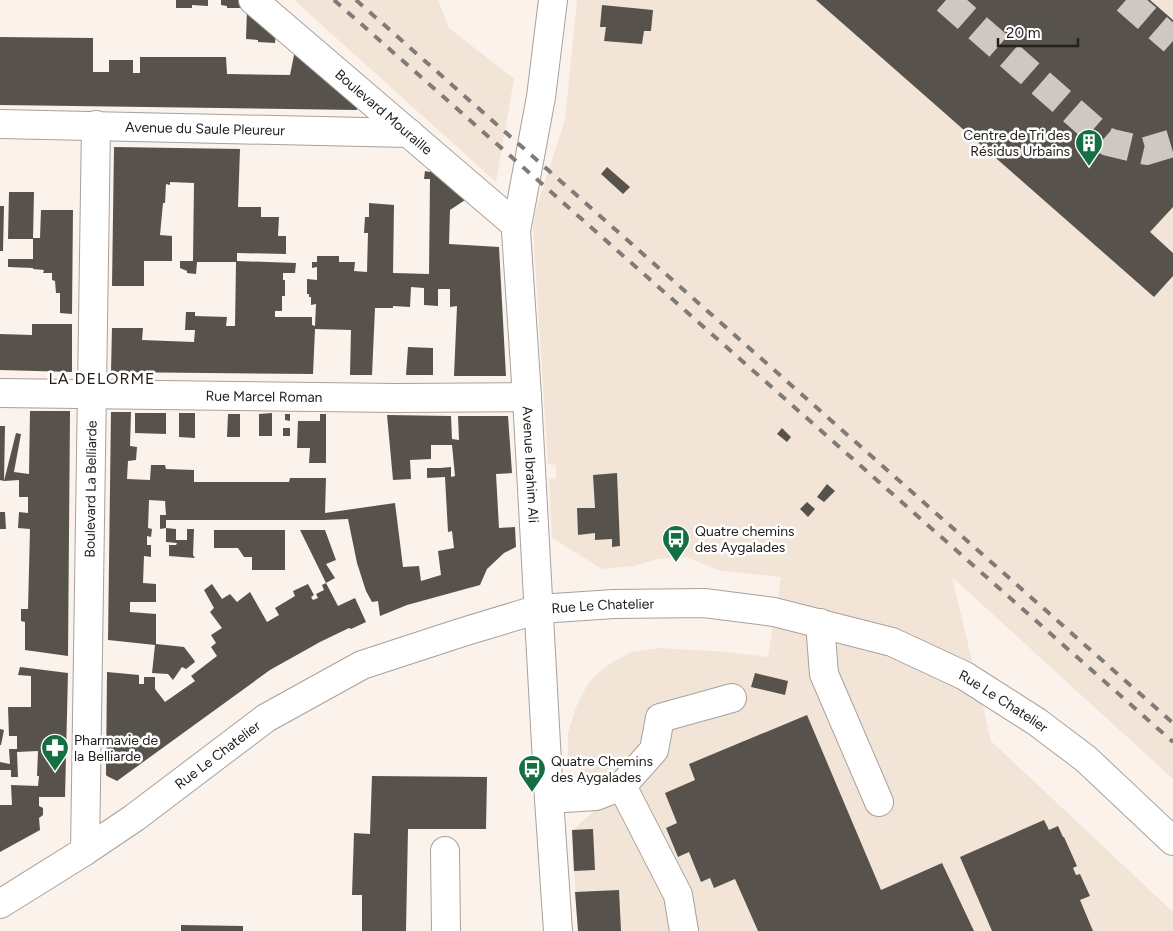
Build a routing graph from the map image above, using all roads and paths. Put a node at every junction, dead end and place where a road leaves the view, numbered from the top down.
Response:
1 (253, 0) edge
2 (553, 0) edge
3 (0, 124) edge
4 (96, 125) junction
5 (409, 133) junction
6 (516, 225) junction
7 (0, 393) edge
8 (92, 394) junction
9 (527, 396) junction
10 (538, 609) junction
11 (820, 623) junction
12 (732, 698) dead end
13 (622, 786) junction
14 (549, 799) junction
15 (879, 802) dead end
16 (1173, 841) edge
17 (85, 851) junction
18 (445, 851) dead end
19 (36, 883) junction
20 (0, 894) edge
21 (0, 904) edge
22 (446, 931) edge
23 (558, 931) edge
24 (684, 931) edge

1 - 5 street, Boulevard Mouraille
2 - 6 street, Avenue Ibrahim Ali
3 - 4 street, Avenue du Saule Pleureur
4 - 5 street, Avenue du Saule Pleureur
4 - 8 street, Boulevard La Belliarde
5 - 6 street, Boulevard Mouraille
6 - 9 street, Avenue Ibrahim Ali
7 - 8 street, Rue Marcel Roman
8 - 9 street, Rue Marcel Roman
8 - 17 street, Boulevard La Belliarde
9 - 10 street, Avenue Ibrahim Ali
10 - 11 street, Rue Le Chatelier
10 - 14 street, Avenue Ibrahim Ali
10 - 17 street, Rue Le Chatelier
11 - 15 street
11 - 16 street, Rue Le Chatelier
12 - 13 street
13 - 14 street
13 - 24 street
14 - 23 street, Avenue Ibrahim Ali
17 - 19 street, Rue Le Chatelier
18 - 22 street
19 - 20 street, Rue Le Chatelier
19 - 21 street, Rue Le Chatelier

